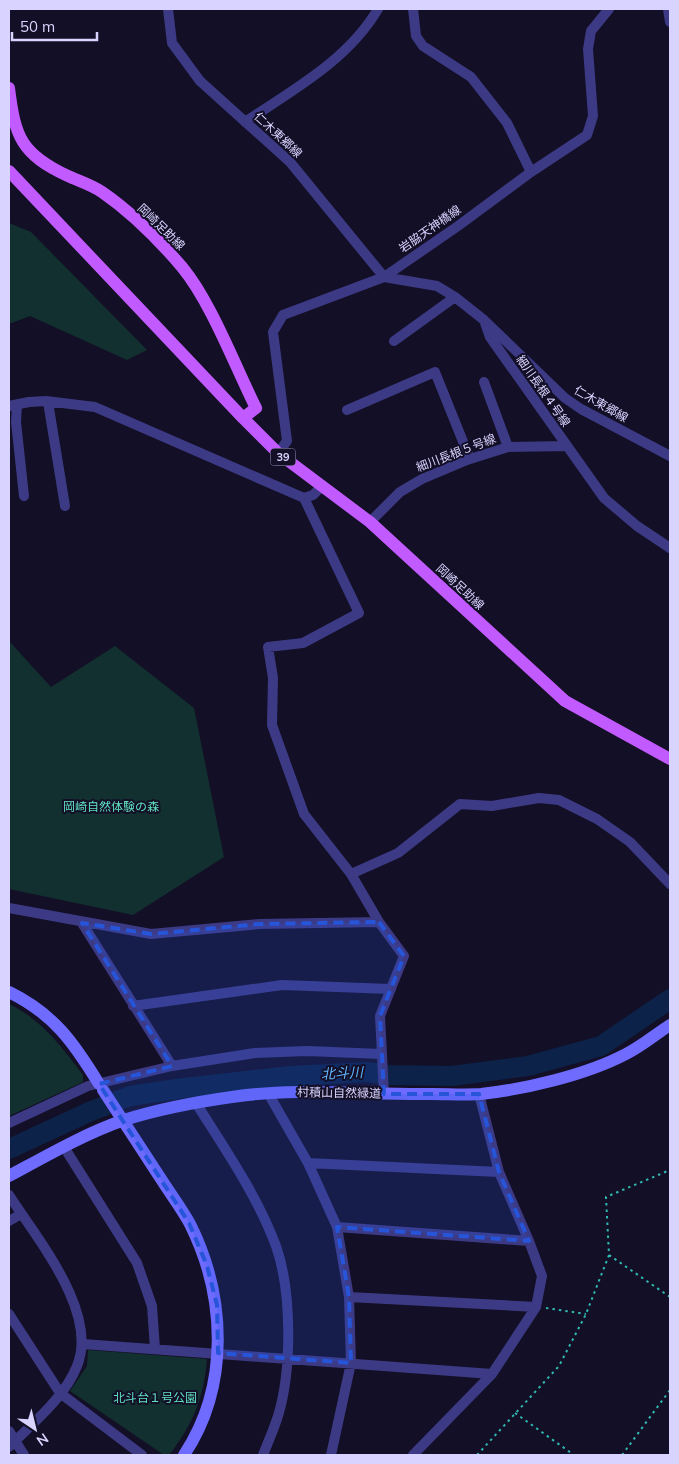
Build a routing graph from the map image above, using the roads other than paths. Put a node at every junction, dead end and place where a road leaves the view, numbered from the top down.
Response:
1 (168, 9) edge
2 (378, 9) edge
3 (413, 9) edge
4 (609, 9) edge
5 (668, 9) edge
6 (670, 22) edge
7 (9, 88) edge
8 (245, 122) junction
9 (9, 171) edge
10 (530, 172) junction
11 (384, 277) junction
12 (455, 297) junction
13 (484, 320) junction
14 (394, 341) dead end
15 (484, 382) dead end
16 (48, 402) junction
17 (13, 406) edge
18 (348, 410) dead end
19 (243, 418) junction
20 (566, 446) junction
21 (508, 447) junction
22 (278, 452) junction
23 (670, 456) edge
24 (470, 459) junction
25 (322, 486) junction
26 (24, 496) dead end
27 (304, 498) junction
28 (65, 506) dead end
29 (370, 522) junction
30 (670, 548) edge
31 (670, 759) edge
32 (351, 874) junction
33 (670, 884) edge
34 (9, 908) edge
35 (379, 922) junction
36 (82, 923) junction
37 (391, 989) junction
38 (9, 992) edge
39 (133, 1006) junction
40 (670, 1025) edge
41 (382, 1058) junction
42 (172, 1066) junction
43 (101, 1087) junction
44 (384, 1091) junction
45 (268, 1093) junction
46 (479, 1094) junction
47 (196, 1103) junction
48 (121, 1117) junction
49 (9, 1123) edge
50 (64, 1147) junction
51 (308, 1163) junction
52 (499, 1172) junction
53 (9, 1176) edge
54 (9, 1195) edge
55 (21, 1214) junction
56 (9, 1221) edge
57 (337, 1227) junction
58 (529, 1240) junction
59 (349, 1297) junction
60 (536, 1307) junction
61 (9, 1314) edge
62 (83, 1344) junction
63 (155, 1349) junction
64 (218, 1353) junction
65 (287, 1359) junction
66 (351, 1364) junction
67 (492, 1374) junction
68 (60, 1393) junction
69 (9, 1431) edge
70 (12, 1444) edge
71 (134, 1453) edge
72 (24, 1455) edge
73 (184, 1455) edge
74 (263, 1455) edge
75 (331, 1455) edge
76 (413, 1455) edge

1 - 8 street, 仁木東郷線
2 - 8 street
3 - 10 street
4 - 10 street, 岩脇天神橋線
5 - 6 street
7 - 19 main road, 岡崎足助線
8 - 11 street, 仁木東郷線
9 - 19 main road, 岡崎足助線 / 39
10 - 11 street, 岩脇天神橋線
11 - 12 street, 細川長根４号線
11 - 22 street, 岩脇天神橋線
12 - 13 street, 細川長根４号線
12 - 14 street
13 - 20 street, 細川長根４号線
13 - 23 street, 仁木東郷線
15 - 21 street
16 - 17 street
16 - 27 street
16 - 28 street
17 - 26 street
18 - 24 street
19 - 22 main road, 岡崎足助線 / 39
20 - 21 street, 細川長根５号線
20 - 30 street, 細川長根４号線
21 - 24 street, 細川長根５号線
22 - 25 main road, 岡崎足助線 / 39
24 - 29 street, 細川長根５号線
25 - 27 street
25 - 29 main road, 岡崎足助線 / 39
27 - 32 street
29 - 31 main road, 岡崎足助線 / 39
32 - 33 street
32 - 35 street
34 - 36 street
35 - 36 street
35 - 37 street
36 - 39 street
37 - 39 street
37 - 41 street
38 - 43 street
39 - 42 street
40 - 46 street, 村積山自然緑道
41 - 42 street
41 - 44 street
42 - 43 street
43 - 48 street
43 - 49 street
44 - 45 street, 村積山自然緑道
44 - 46 street, 村積山自然緑道
45 - 47 street, 村積山自然緑道
45 - 51 street
46 - 52 street
47 - 48 street, 村積山自然緑道
47 - 65 street
48 - 50 street, 村積山自然緑道
48 - 64 street
50 - 53 street, 村積山自然緑道
50 - 63 street
51 - 52 street
51 - 57 street
52 - 58 street
54 - 55 street
55 - 56 street
55 - 62 street
57 - 58 street
57 - 59 street
58 - 60 street
59 - 60 street
59 - 66 street
60 - 67 street
61 - 68 street
62 - 63 street
62 - 68 street
63 - 64 street
64 - 65 street
64 - 73 street
65 - 66 street
65 - 74 street
66 - 67 street
66 - 75 street
67 - 76 street
68 - 70 street
68 - 71 street
69 - 70 street
70 - 72 street

